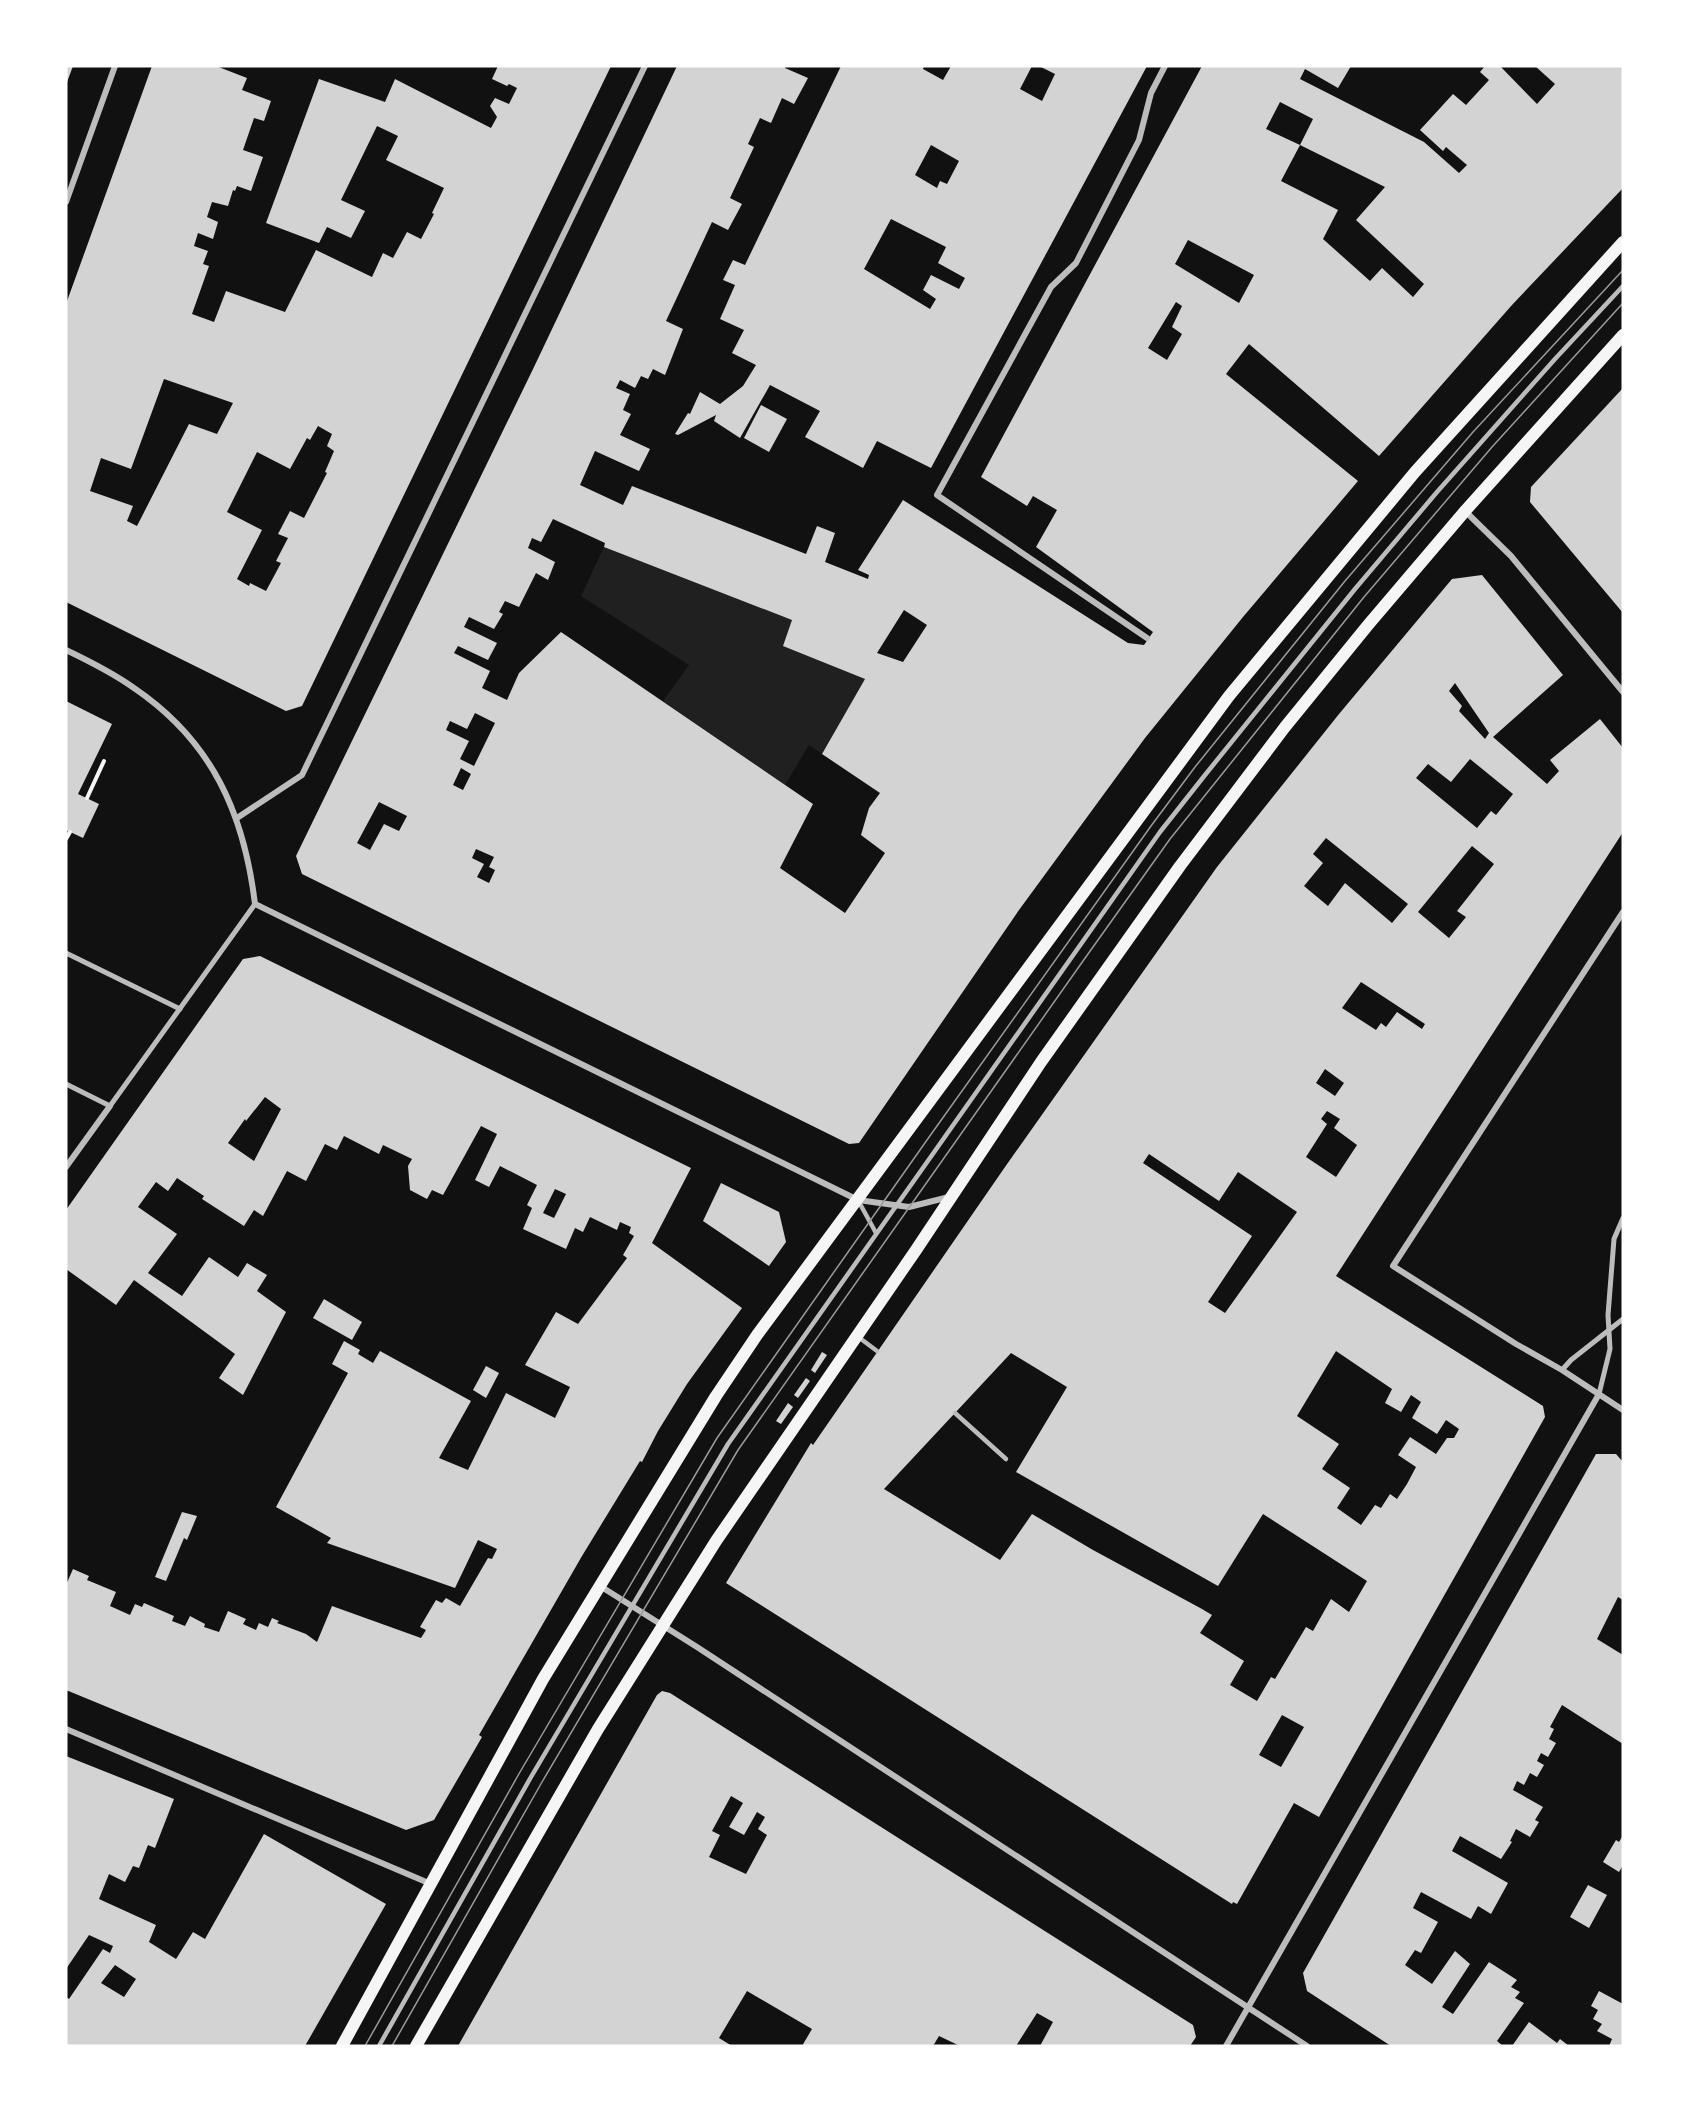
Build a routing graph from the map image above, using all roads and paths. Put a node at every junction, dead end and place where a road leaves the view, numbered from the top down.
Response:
1 (115, 66) edge
2 (645, 66) edge
3 (1165, 66) edge
4 (66, 202) edge
5 (1623, 242) edge
6 (1623, 286) edge
7 (1623, 335) edge
8 (1465, 511) junction
9 (1147, 638) dead end
10 (66, 650) edge
11 (1623, 692) edge
12 (104, 762) dead end
13 (87, 798) dead end
14 (237, 818) junction
15 (70, 832) dead end
16 (66, 839) edge
17 (255, 904) junction
18 (1623, 912) edge
19 (66, 953) edge
20 (180, 1009) junction
21 (66, 1084) edge
22 (110, 1106) junction
23 (66, 1167) edge
24 (950, 1197) junction
25 (858, 1200) junction
26 (896, 1205) junction
27 (1623, 1218) edge
28 (876, 1233) junction
29 (1623, 1319) edge
30 (1609, 1332) junction
31 (857, 1336) junction
32 (877, 1351) dead end
33 (1562, 1370) junction
34 (1599, 1394) junction
35 (1623, 1410) edge
36 (955, 1413) dead end
37 (1006, 1459) dead end
38 (600, 1586) junction
39 (632, 1607) junction
40 (663, 1626) junction
41 (66, 1730) edge
42 (431, 1884) junction
43 (1248, 2006) junction
44 (342, 2046) edge
45 (379, 2046) edge
46 (416, 2046) edge
47 (1226, 2046) edge
48 (1307, 2046) edge

1 - 4 street
2 - 14 street
3 - 9 street
5 - 25 main road
6 - 26 lane
7 - 8 main road
8 - 11 street
8 - 24 main road
10 - 14 street
12 - 13 path
14 - 17 street
15 - 16 path
17 - 20 street
17 - 25 street
18 - 33 street
19 - 20 street
20 - 22 street
21 - 22 street
22 - 23 street
24 - 26 street
24 - 31 main road
25 - 26 street
25 - 28 lane
25 - 38 main road
26 - 28 lane
27 - 30 street
28 - 39 lane
29 - 30 street
30 - 33 street
30 - 34 street
31 - 32 lane
31 - 40 main road
33 - 34 street
34 - 35 street
34 - 43 street
36 - 37 lane
38 - 39 street
38 - 42 main road
39 - 40 street
39 - 45 lane
40 - 43 street
40 - 46 main road
41 - 42 street
42 - 44 main road
43 - 47 street
43 - 48 street

